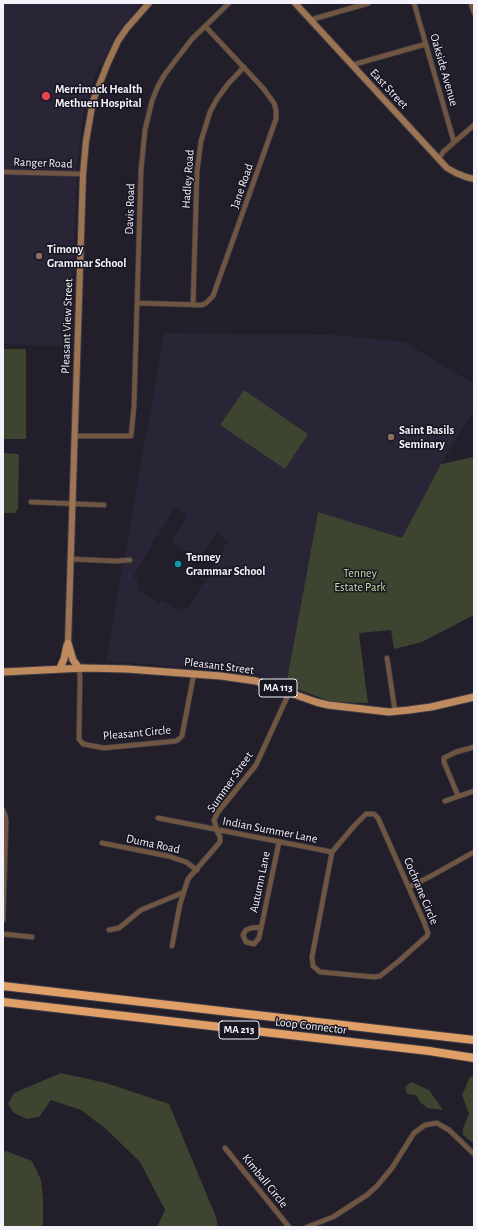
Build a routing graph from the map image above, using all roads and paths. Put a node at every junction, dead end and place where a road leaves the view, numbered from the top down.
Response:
1 (149, 3) edge
2 (229, 3) edge
3 (294, 3) edge
4 (369, 3) edge
5 (414, 3) edge
6 (471, 3) edge
7 (474, 13) edge
8 (310, 20) junction
9 (205, 26) junction
10 (426, 44) junction
11 (352, 65) junction
12 (244, 68) junction
13 (474, 125) edge
14 (454, 142) junction
15 (440, 159) junction
16 (3, 172) edge
17 (83, 174) junction
18 (474, 179) edge
19 (137, 303) junction
20 (193, 305) junction
21 (74, 436) junction
22 (31, 502) dead end
23 (72, 504) junction
24 (104, 505) dead end
25 (70, 559) junction
26 (130, 560) dead end
27 (68, 643) junction
28 (387, 658) dead end
29 (60, 668) junction
30 (79, 668) junction
31 (3, 672) edge
32 (194, 673) junction
33 (289, 693) junction
34 (474, 697) edge
35 (395, 711) junction
36 (474, 747) edge
37 (474, 791) edge
38 (458, 796) junction
39 (445, 800) dead end
40 (3, 810) edge
41 (158, 818) dead end
42 (217, 830) junction
43 (279, 842) junction
44 (102, 843) dead end
45 (332, 852) junction
46 (474, 852) edge
47 (198, 870) junction
48 (409, 887) junction
49 (182, 893) junction
50 (3, 920) edge
51 (261, 927) junction
52 (108, 930) dead end
53 (3, 934) edge
54 (32, 937) dead end
55 (172, 946) dead end
56 (3, 986) edge
57 (3, 1002) edge
58 (474, 1040) edge
59 (474, 1058) edge
60 (225, 1148) dead end
61 (474, 1154) edge
62 (289, 1227) edge
63 (307, 1227) edge

1 - 17 street, Pleasant View Street
2 - 9 street, Davis Road
3 - 8 street, East Street
4 - 8 street
5 - 10 street, Oakside Avenue
6 - 7 street
8 - 11 street, East Street
9 - 12 street, Jane Road
9 - 19 street, Davis Road
10 - 11 street
10 - 14 street, Oakside Avenue
11 - 15 street, East Street
12 - 20 street, Hadley Road
12 - 20 street, Jane Road
13 - 14 street
14 - 15 street
15 - 18 street, East Street
16 - 17 street, Ranger Road
17 - 21 street, Pleasant View Street
19 - 20 street, Jane Road
19 - 21 street, Davis Road
21 - 23 street, Pleasant View Street
22 - 23 street
23 - 24 street
23 - 25 street, Pleasant View Street
25 - 26 street
25 - 27 street, Pleasant View Street
27 - 29 main road
27 - 30 main road
28 - 35 street
29 - 30 main road, Pleasant Street / MA 113
29 - 31 main road, Pleasant Street / MA 113
30 - 32 main road, Pleasant Street / MA 113
30 - 32 street, Pleasant Circle
32 - 33 main road, Pleasant Street / MA 113
33 - 35 main road, Pleasant Street / MA 113
33 - 42 street, Summer Street
34 - 35 main road, Pleasant Street / MA 113
36 - 38 street
37 - 38 street
38 - 39 street
40 - 50 street
41 - 42 street, Indian Summer Lane
42 - 43 street, Indian Summer Lane
42 - 47 street, Summer Street
43 - 45 street, Indian Summer Lane
43 - 51 street, Autumn Lane
44 - 47 street, Duma Road
45 - 48 street, Cochrane Circle
45 - 48 street, Cochrane Circle
46 - 48 street
47 - 49 street, Summer Street
49 - 52 street
49 - 55 street, Summer Street
51 - 51 street, Autumn Lane
53 - 54 street
56 - 58 highway, Loop Connector / MA 213
57 - 59 highway, Loop Connector / MA 213
60 - 62 street, Kimball Circle
61 - 63 street

